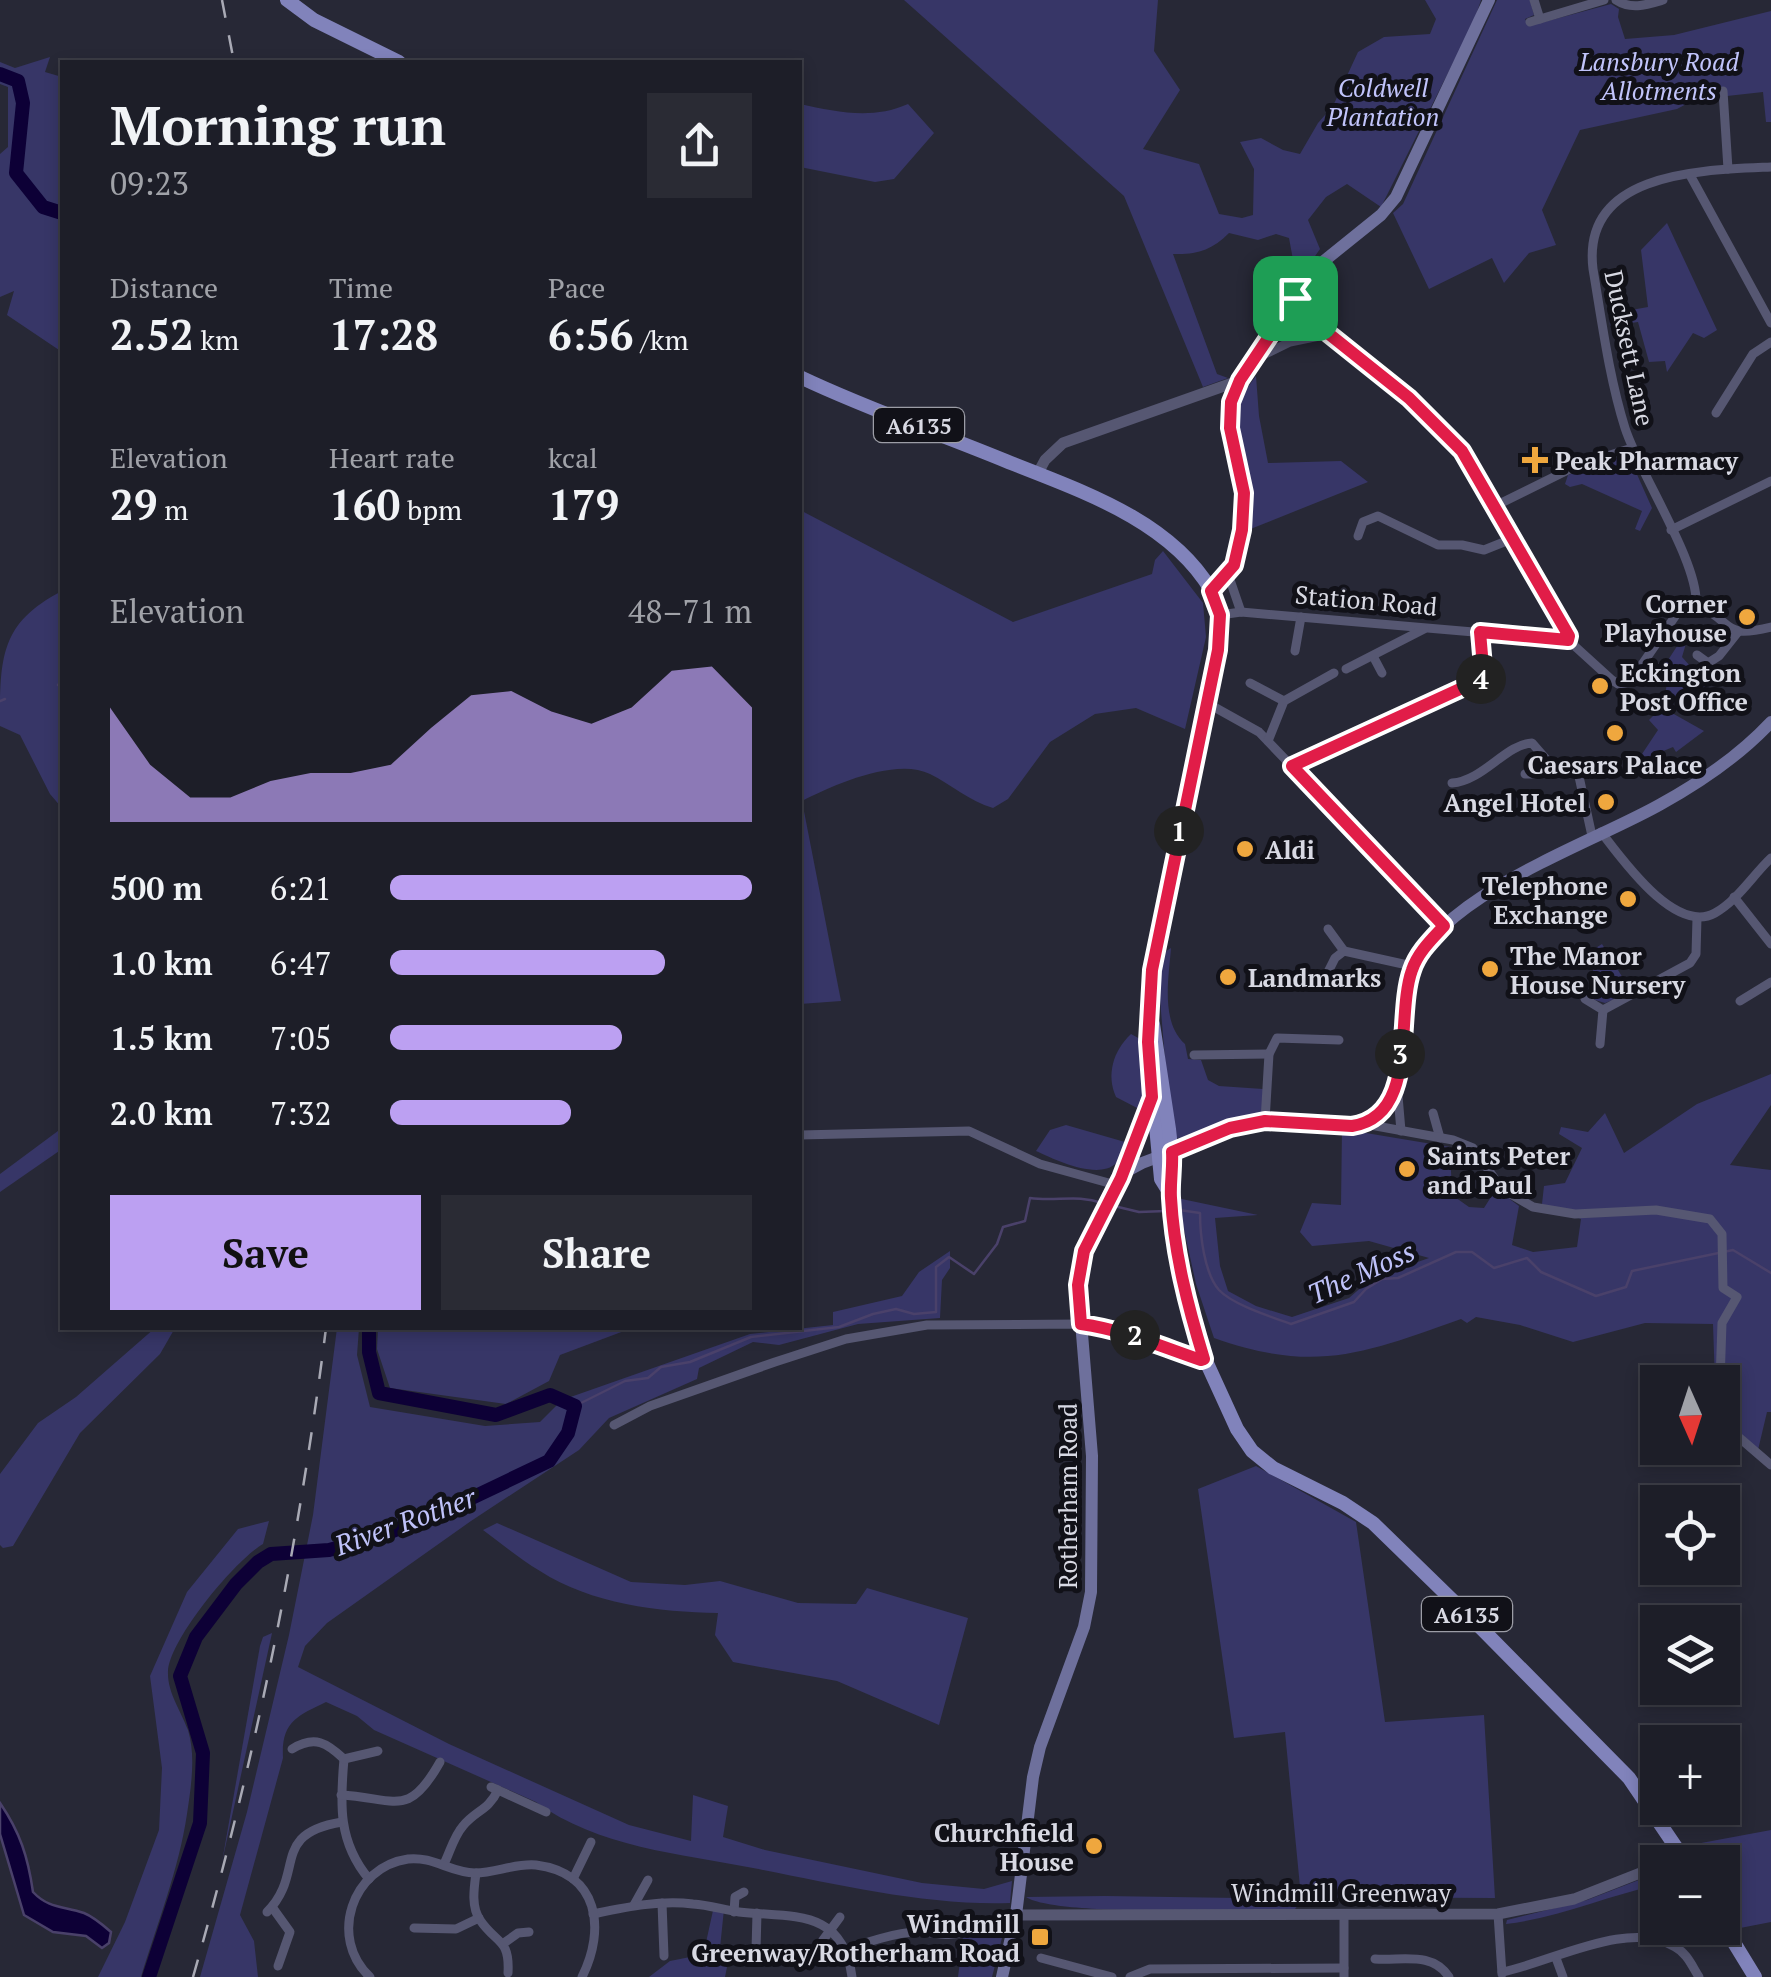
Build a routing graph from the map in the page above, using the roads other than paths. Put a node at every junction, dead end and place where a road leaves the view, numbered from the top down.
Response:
1 (287, 0) edge
2 (1490, 0) edge
3 (1534, 0) edge
4 (1604, 0) edge
5 (1616, 0) edge
6 (1662, 0) edge
7 (394, 60) edge
8 (1722, 91) dead end
9 (1771, 166) edge
10 (1728, 170) junction
11 (1690, 174) junction
12 (1295, 298) junction
13 (1766, 302) edge
14 (1771, 323) edge
15 (1329, 334) junction
16 (1771, 342) edge
17 (1258, 358) junction
18 (802, 377) edge
19 (1240, 380) junction
20 (1716, 413) dead end
21 (1632, 448) junction
22 (1038, 473) junction
23 (1771, 481) edge
24 (1496, 506) junction
25 (1672, 530) junction
26 (1358, 536) dead end
27 (1514, 538) junction
28 (1228, 574) junction
29 (1211, 591) junction
30 (1696, 606) junction
31 (1241, 612) junction
32 (1220, 615) junction
33 (1302, 617) junction
34 (1771, 626) edge
35 (1426, 627) junction
36 (1480, 632) junction
37 (1738, 632) junction
38 (1568, 640) junction
39 (1295, 651) dead end
40 (1697, 655) dead end
41 (1374, 656) junction
42 (1346, 670) dead end
43 (1327, 672) dead end
44 (1382, 674) dead end
45 (1250, 683) dead end
46 (1284, 701) junction
47 (1206, 703) junction
48 (1771, 722) edge
49 (1268, 741) junction
50 (1550, 764) junction
51 (1292, 766) junction
52 (1525, 774) dead end
53 (1452, 783) dead end
54 (1596, 834) junction
55 (1771, 858) edge
56 (1734, 897) junction
57 (1697, 918) junction
58 (1444, 926) junction
59 (1328, 929) dead end
60 (1771, 944) edge
61 (1344, 951) junction
62 (1412, 966) junction
63 (1326, 976) dead end
64 (1771, 982) edge
65 (1585, 999) dead end
66 (1740, 1001) dead end
67 (1603, 1010) junction
68 (1151, 1017) junction
69 (1339, 1040) dead end
70 (1201, 1044) dead end
71 (1600, 1044) dead end
72 (1269, 1054) junction
73 (1394, 1090) junction
74 (1152, 1097) junction
75 (1433, 1112) dead end
76 (1265, 1121) junction
77 (1366, 1124) junction
78 (1401, 1131) junction
79 (802, 1135) edge
80 (1440, 1138) junction
81 (1165, 1154) junction
82 (1119, 1182) junction
83 (1081, 1324) junction
84 (1204, 1359) junction
85 (1721, 1365) edge
86 (614, 1425) dead end
87 (1740, 1438) edge
88 (1771, 1465) edge
89 (292, 1749) dead end
90 (378, 1751) dead end
91 (344, 1759) junction
92 (440, 1762) dead end
93 (341, 1795) junction
94 (546, 1812) dead end
95 (342, 1822) junction
96 (591, 1842) dead end
97 (1674, 1845) edge
98 (444, 1864) junction
99 (476, 1873) junction
100 (1640, 1873) edge
101 (369, 1878) junction
102 (573, 1879) junction
103 (648, 1880) dead end
104 (744, 1892) dead end
105 (662, 1903) junction
106 (634, 1905) junction
107 (734, 1912) junction
108 (757, 1913) junction
109 (594, 1914) junction
110 (1344, 1914) junction
111 (1498, 1914) junction
112 (1016, 1915) junction
113 (840, 1917) dead end
114 (478, 1918) junction
115 (414, 1928) dead end
116 (830, 1931) junction
117 (529, 1932) dead end
118 (504, 1943) junction
119 (1735, 1945) edge
120 (960, 1949) dead end
121 (756, 1950) dead end
122 (846, 1951) junction
123 (820, 1954) dead end
124 (664, 1956) dead end
125 (1041, 1958) dead end
126 (1556, 1958) junction
127 (1375, 1959) dead end
128 (278, 1966) dead end
129 (1269, 1972) edge
130 (1198, 1973) edge
131 (1344, 1973) edge
132 (508, 1974) dead end
133 (1502, 1975) edge
134 (366, 1976) edge
135 (582, 1977) edge
136 (852, 1977) edge
137 (1002, 1977) edge
138 (1112, 1977) edge
139 (1130, 1977) edge
140 (1449, 1977) edge
141 (1563, 1977) edge
142 (1699, 1977) edge
143 (1755, 1977) edge

1 - 7 main road
2 - 12 main road
3 - 4 street
5 - 6 street
8 - 10 street
9 - 10 street, Ducksett Lane
10 - 11 street, Ducksett Lane
11 - 13 street
11 - 21 street, Ducksett Lane
12 - 15 street
12 - 17 main road
13 - 14 street
15 - 17 street
15 - 24 street
16 - 20 street
17 - 19 main road
18 - 22 main road, A6135
19 - 22 street
19 - 28 main road
21 - 24 street
21 - 25 street, Ducksett Lane
22 - 29 main road, A6135
23 - 25 street
24 - 27 street
25 - 30 street, Ducksett Lane
26 - 27 street
27 - 38 street
28 - 29 main road
28 - 31 street
29 - 32 main road, A6135
30 - 37 street
30 - 38 street
31 - 32 street, Station Road
31 - 33 street, Station Road
32 - 47 main road, A6135
33 - 35 street, Station Road
33 - 39 street
34 - 37 street
35 - 36 street, Station Road
35 - 41 street
36 - 38 street, Station Road
36 - 51 street
37 - 40 street
41 - 42 street
41 - 44 street
43 - 46 street
45 - 46 street
46 - 49 street
47 - 49 street
47 - 68 main road, A6135
48 - 54 main road
49 - 51 street
50 - 52 street
50 - 53 street
50 - 54 street
51 - 58 street
54 - 57 street
54 - 58 main road
55 - 56 street
56 - 57 street
56 - 60 street
57 - 67 street
58 - 62 main road
59 - 61 street
61 - 62 street
61 - 63 street
62 - 73 main road
64 - 66 street
65 - 67 street
67 - 71 street
68 - 74 main road, A6135
68 - 81 main road, A6135
69 - 72 street
70 - 72 street
72 - 76 street
73 - 77 main road
73 - 78 street
74 - 81 main road, A6135
74 - 82 main road
75 - 80 street
76 - 77 main road
76 - 81 main road
77 - 78 street
78 - 80 street
79 - 82 street
80 - 85 street
81 - 82 main road
81 - 84 main road, A6135
82 - 83 main road, Rotherham Road
83 - 84 street
83 - 86 street
83 - 112 main road, Rotherham Road
84 - 97 main road, A6135
87 - 88 street
89 - 91 street
90 - 91 street
91 - 93 street
92 - 93 street
93 - 95 street
94 - 98 street
95 - 101 street
95 - 128 street
96 - 102 street
98 - 99 street
98 - 101 street
99 - 102 street
99 - 114 street
100 - 111 street, Windmill Greenway
101 - 134 street
102 - 109 street
103 - 106 street
104 - 107 street
105 - 106 street
105 - 107 street
105 - 124 street
106 - 109 street
107 - 108 street
108 - 116 street
108 - 121 street
109 - 135 street
110 - 111 street, Windmill Greenway
110 - 112 street, Windmill Greenway
110 - 131 street
111 - 133 street
112 - 137 main road, Rotherham Road
113 - 116 street
114 - 115 street
114 - 118 street
116 - 122 street
116 - 123 street
117 - 118 street
118 - 132 street
119 - 143 main road
120 - 122 street
122 - 136 street
125 - 138 street
126 - 133 street
126 - 141 street
126 - 142 street
127 - 140 street
129 - 130 street
129 - 131 street
130 - 139 street

